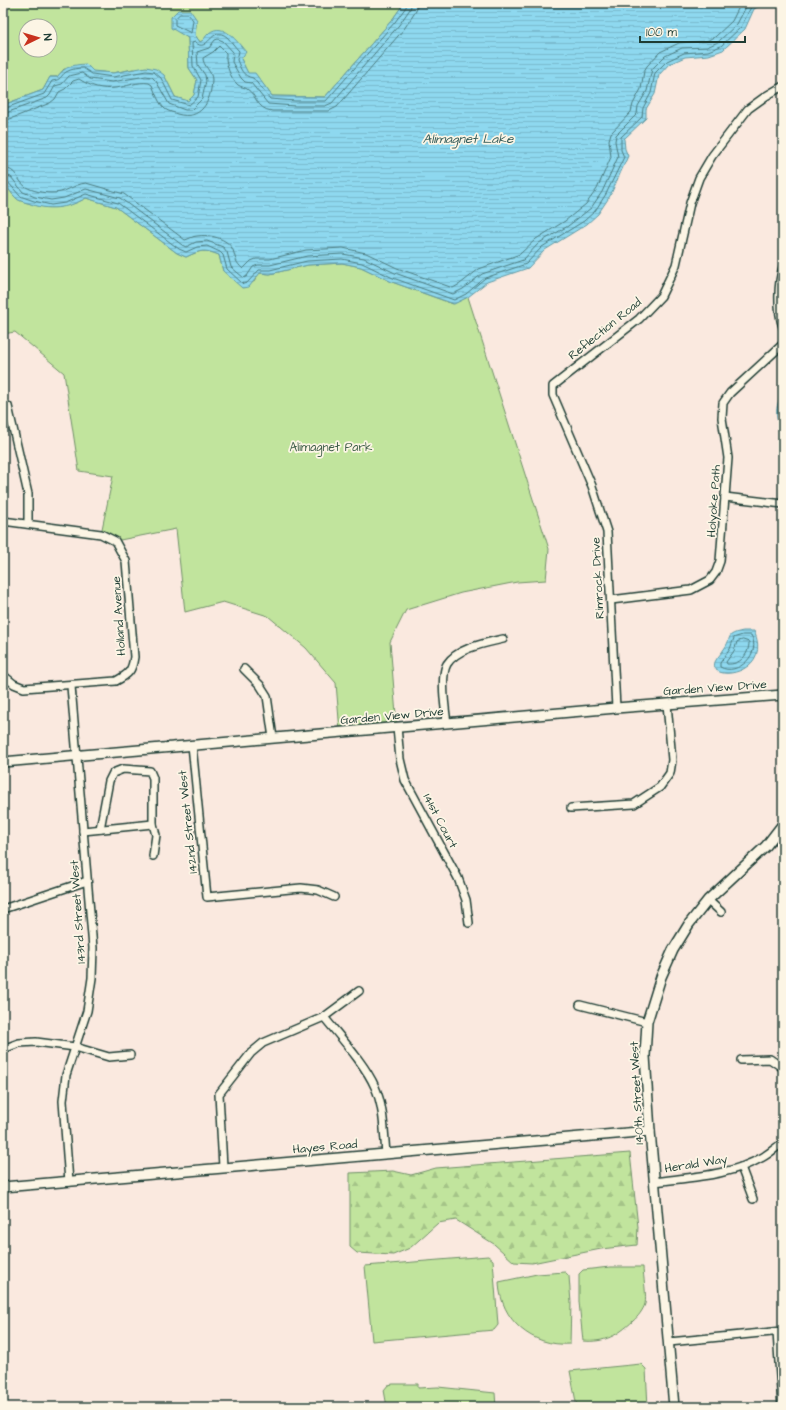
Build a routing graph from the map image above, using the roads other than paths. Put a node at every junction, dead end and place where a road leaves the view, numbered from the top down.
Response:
1 (783, 86) edge
2 (783, 267) edge
3 (783, 327) edge
4 (783, 344) edge
5 (553, 386) joint
6 (8, 406) dead end
7 (725, 497) junction
8 (783, 504) edge
9 (3, 521) edge
10 (28, 524) junction
11 (611, 600) junction
12 (502, 639) dead end
13 (244, 669) dead end
14 (3, 675) edge
15 (71, 686) junction
16 (783, 695) edge
17 (667, 704) junction
18 (616, 708) junction
19 (447, 723) junction
20 (397, 727) junction
21 (273, 738) junction
22 (192, 745) junction
23 (76, 756) junction
24 (3, 762) edge
25 (571, 808) dead end
26 (154, 824) junction
27 (783, 824) edge
28 (100, 829) junction
29 (83, 831) junction
30 (153, 856) dead end
31 (87, 881) junction
32 (334, 897) dead end
33 (708, 900) junction
34 (3, 909) edge
35 (721, 912) dead end
36 (469, 923) dead end
37 (359, 991) dead end
38 (580, 1005) dead end
39 (324, 1017) junction
40 (647, 1022) junction
41 (75, 1047) junction
42 (3, 1049) edge
43 (130, 1055) dead end
44 (741, 1060) dead end
45 (783, 1068) edge
46 (650, 1131) junction
47 (783, 1143) edge
48 (386, 1154) junction
49 (223, 1167) junction
50 (741, 1167) junction
51 (69, 1182) junction
52 (654, 1182) junction
53 (3, 1187) edge
54 (753, 1199) dead end
55 (780, 1331) edge
56 (669, 1342) junction
57 (674, 1407) edge
58 (782, 1407) edge

1 - 5 street, Reflection Road
2 - 3 street
4 - 7 street, Holyoke Path
5 - 11 street, Rimrock Drive
6 - 10 street
7 - 8 street
7 - 11 street, Holyoke Path
9 - 10 street, Holland Avenue
10 - 15 street, Holland Avenue
11 - 18 street, Rimrock Drive
12 - 19 street
13 - 21 street
14 - 15 street, Holland Avenue
15 - 23 street, 143rd Street West
16 - 17 street, Garden View Drive
17 - 18 street, Garden View Drive
17 - 25 street
18 - 19 street, Garden View Drive
19 - 20 street, Garden View Drive
20 - 21 street, Garden View Drive
20 - 36 street, 141st Court
21 - 22 street, Garden View Drive
22 - 23 street, Garden View Drive
22 - 32 street, 142nd Street West
23 - 24 street, Garden View Drive
23 - 29 street, 143rd Street West
26 - 28 street
26 - 28 street
26 - 30 street
27 - 33 street, 140th Street West
28 - 29 street
29 - 31 street, 143rd Street West
31 - 34 street
31 - 41 street, 143rd Street West
33 - 35 street
33 - 40 street, 140th Street West
37 - 39 street
38 - 40 street
39 - 48 street
39 - 49 street
40 - 46 street, 140th Street West
41 - 42 street
41 - 43 street
41 - 51 street, 143rd Street West
44 - 45 street
46 - 48 street, Hayes Road
46 - 52 street, 140th Street West
47 - 50 street, Herald Way
48 - 49 street, Hayes Road
49 - 51 street, Hayes Road
50 - 52 street, Herald Way
50 - 54 street
51 - 53 street, Hayes Road
52 - 56 street, 140th Street West
55 - 56 street
55 - 58 street
56 - 57 street, 140th Street West

